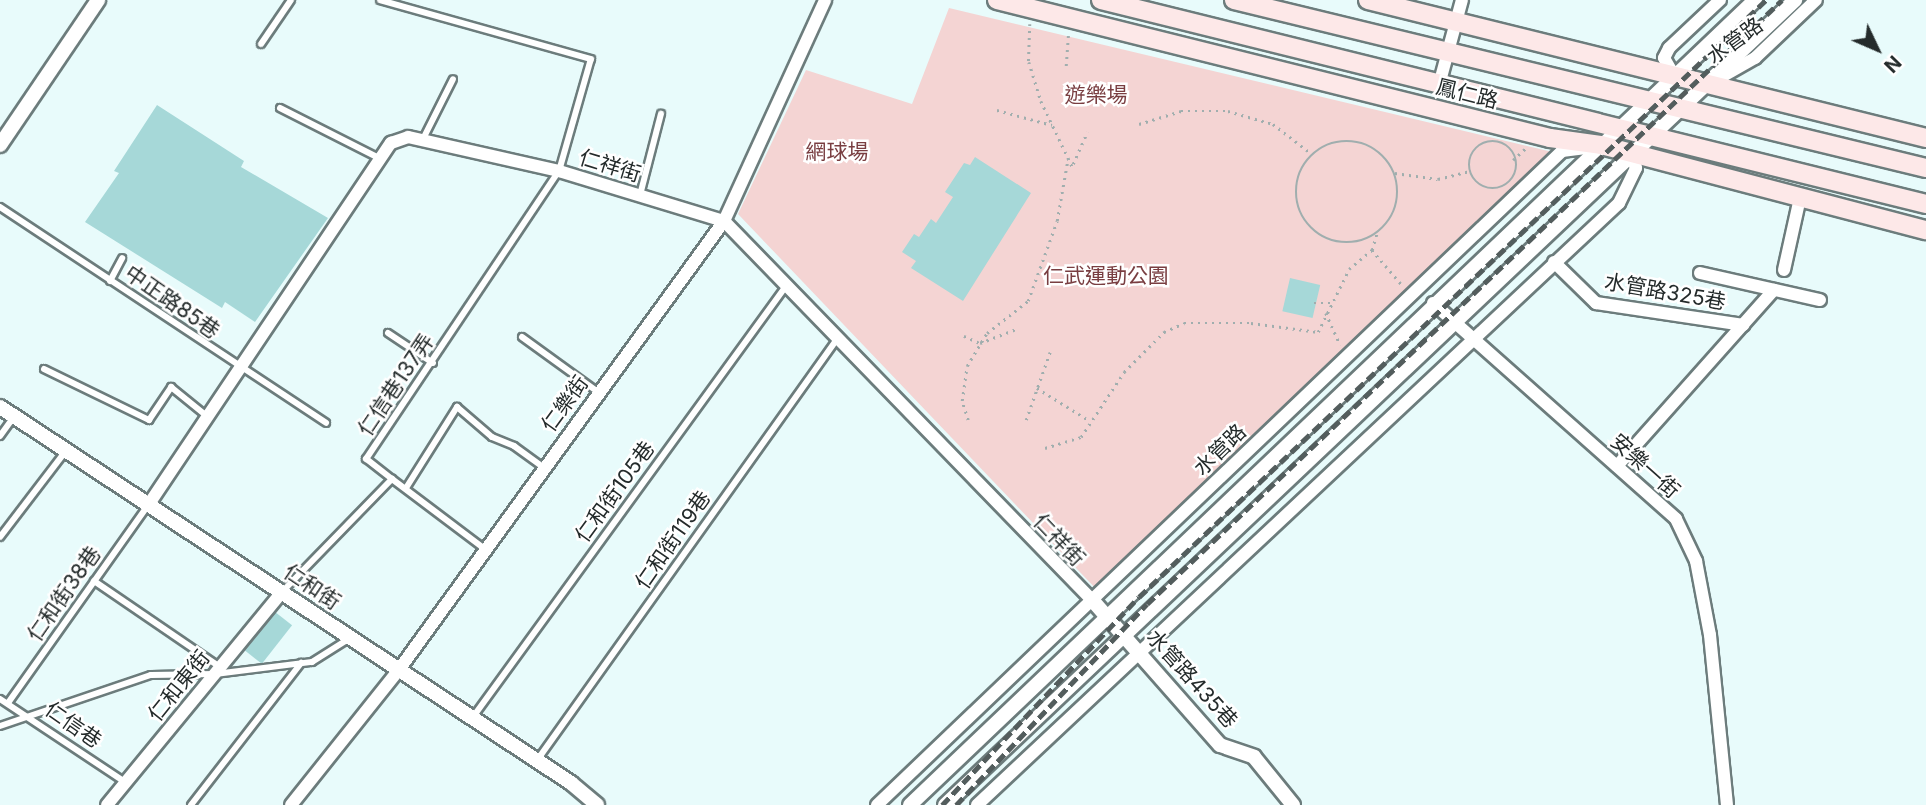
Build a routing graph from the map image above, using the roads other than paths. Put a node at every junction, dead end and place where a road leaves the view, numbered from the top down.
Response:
1 (98, 0) edge
2 (291, 0) edge
3 (380, 0) edge
4 (825, 0) edge
5 (997, 0) edge
6 (1101, 0) edge
7 (1234, 0) edge
8 (1368, 0) edge
9 (1462, 0) edge
10 (1720, 0) edge
11 (1755, 0) edge
12 (1795, 0) edge
13 (1815, 0) edge
14 (1456, 22) junction
15 (261, 44) dead end
16 (1448, 52) junction
17 (1675, 76) junction
18 (453, 79) dead end
19 (1709, 84) junction
20 (1439, 86) junction
21 (1649, 101) junction
22 (280, 108) dead end
23 (1682, 109) junction
24 (661, 114) dead end
25 (1616, 130) junction
26 (3, 136) edge
27 (1654, 136) junction
28 (1926, 138) edge
29 (422, 141) junction
30 (1601, 145) junction
31 (1632, 154) junction
32 (381, 159) junction
33 (1926, 168) edge
34 (559, 171) junction
35 (640, 195) junction
36 (1800, 198) junction
37 (1926, 204) edge
38 (0, 207) edge
39 (724, 221) junction
40 (1926, 230) edge
41 (122, 258) dead end
42 (1554, 262) junction
43 (1784, 270) dead end
44 (1700, 273) dead end
45 (110, 281) junction
46 (786, 286) junction
47 (1774, 290) junction
48 (1820, 300) dead end
49 (1433, 303) junction
50 (1454, 323) junction
51 (1743, 325) junction
52 (388, 333) dead end
53 (522, 337) dead end
54 (1470, 338) junction
55 (837, 339) junction
56 (433, 363) junction
57 (44, 369) dead end
58 (239, 370) junction
59 (598, 392) junction
60 (0, 407) edge
61 (14, 417) junction
62 (208, 417) junction
63 (326, 423) dead end
64 (0, 436) edge
65 (66, 451) junction
66 (1616, 466) junction
67 (543, 467) junction
68 (392, 479) junction
69 (406, 488) junction
70 (149, 504) junction
71 (0, 537) edge
72 (485, 549) junction
73 (94, 581) junction
74 (282, 592) junction
75 (1093, 601) junction
76 (1105, 615) junction
77 (1123, 634) junction
78 (349, 638) junction
79 (1140, 653) junction
80 (301, 663) junction
81 (217, 670) junction
82 (398, 671) junction
83 (0, 699) edge
84 (8, 703) junction
85 (29, 716) junction
86 (472, 719) junction
87 (0, 726) edge
88 (537, 761) junction
89 (125, 782) junction
90 (107, 805) edge
91 (191, 805) edge
92 (291, 805) edge
93 (597, 805) edge
94 (877, 805) edge
95 (910, 805) edge
96 (945, 805) edge
97 (976, 805) edge
98 (1293, 805) edge
99 (1727, 805) edge

1 - 26 street
2 - 15 lane
3 - 34 lane, 仁信巷137弄
4 - 39 street, 仁樂街
5 - 30 main road, 鳳仁路
6 - 20 main road, 鳳仁路
7 - 16 main road, 鳳仁路
8 - 14 main road
9 - 14 street
10 - 17 street, 水管路
11 - 17 street, 水管路
12 - 19 street, 水管路
13 - 19 street, 水管路
14 - 16 street
14 - 17 main road
16 - 20 street
16 - 21 main road, 鳳仁路
17 - 19 main road
17 - 21 street, 水管路
18 - 29 lane
19 - 23 street, 水管路
19 - 28 main road
20 - 25 main road, 鳳仁路
21 - 23 main road, 鳳仁路
21 - 25 street, 水管路
22 - 32 lane
23 - 27 street, 水管路
23 - 33 main road, 鳳仁路
24 - 35 lane
25 - 27 main road, 鳳仁路
25 - 30 street, 水管路
27 - 31 street, 水管路
27 - 37 main road, 鳳仁路
29 - 32 street, 仁祥街
29 - 34 street, 仁祥街
30 - 31 main road, 鳳仁路
30 - 49 street, 水管路
30 - 75 street, 水管路
31 - 36 main road, 鳳仁路
31 - 42 street
31 - 50 street, 水管路
32 - 58 street, 仁祥街
34 - 35 street, 仁祥街
34 - 56 lane, 仁信巷137弄
35 - 39 street, 仁祥街
36 - 40 main road, 鳳仁路
36 - 43 street
38 - 45 lane, 中正路85巷
39 - 46 street, 仁祥街
39 - 59 street, 仁樂街
41 - 45 lane
42 - 51 street, 水管路325巷
42 - 54 street
44 - 47 street
45 - 58 lane, 中正路85巷
46 - 55 street, 仁祥街
46 - 86 lane, 仁和街105巷
47 - 48 street
47 - 51 street, 水管路325巷
49 - 50 street, 安樂一街
49 - 76 street, 水管路
50 - 54 street, 安樂一街
50 - 77 street, 水管路
51 - 66 street, 水管路325巷
52 - 56 lane
53 - 59 lane
54 - 66 street, 安樂一街
54 - 79 street
55 - 75 street, 仁祥街
55 - 88 lane, 仁和街119巷
56 - 68 lane, 仁信巷137弄
57 - 62 lane
58 - 62 street, 仁祥街
58 - 63 lane, 中正路85巷
59 - 67 street, 仁樂街
60 - 61 street, 仁和街
61 - 64 lane
61 - 65 street, 仁和街
62 - 70 street, 仁祥街
65 - 70 street, 仁和街
65 - 71 lane
66 - 99 street, 安樂一街
67 - 69 lane
67 - 72 street, 仁樂街
68 - 69 lane
68 - 74 lane
69 - 72 lane
70 - 73 lane, 仁和街38巷
70 - 74 street, 仁和街
72 - 82 street, 仁樂街
73 - 81 lane
73 - 84 lane, 仁和街38巷
74 - 78 street, 仁和街
74 - 81 street, 仁和東街
75 - 76 street, 水管路435巷
75 - 94 street, 水管路
76 - 77 street, 水管路435巷
76 - 95 street, 水管路
77 - 79 street, 水管路435巷
77 - 96 street, 水管路
78 - 80 lane
78 - 82 street, 仁和街
79 - 97 street
79 - 98 street, 水管路435巷
80 - 81 lane
80 - 91 lane
81 - 85 lane
81 - 89 street, 仁和東街
82 - 86 street, 仁和街
82 - 92 street, 仁樂街
83 - 84 lane, 仁信巷
84 - 85 lane, 仁信巷
85 - 87 lane
85 - 89 lane, 仁信巷
86 - 88 street, 仁和街
88 - 93 street, 仁和街
89 - 90 street, 仁和東街

